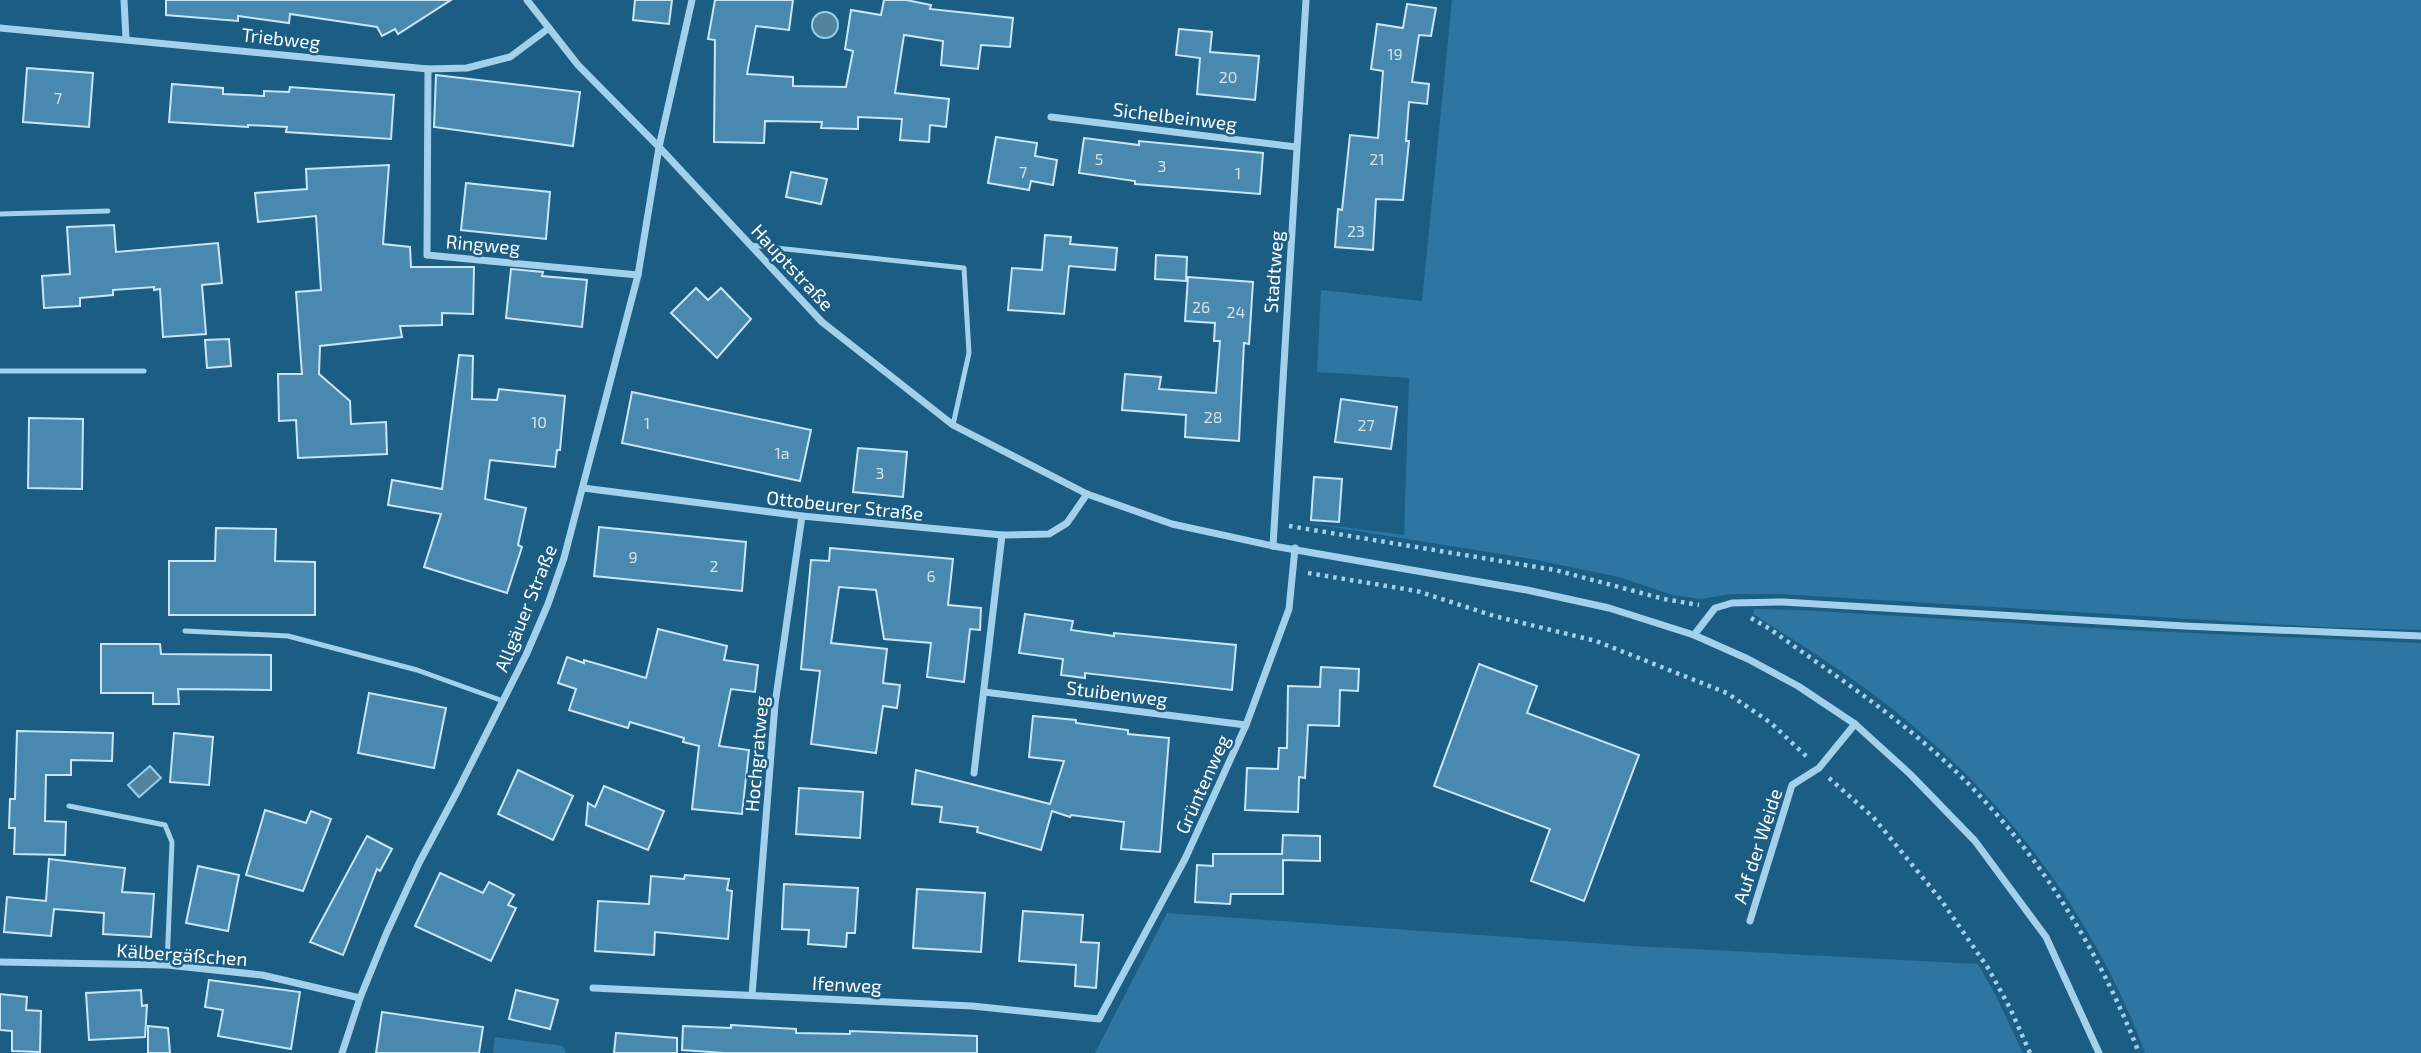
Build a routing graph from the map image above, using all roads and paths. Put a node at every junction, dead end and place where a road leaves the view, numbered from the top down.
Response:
1 (124, 0) edge
2 (527, 0) edge
3 (692, 0) edge
4 (1306, 0) edge
5 (0, 28) edge
6 (549, 29) junction
7 (126, 39) junction
8 (428, 69) junction
9 (1051, 117) dead end
10 (659, 147) junction
11 (1296, 147) junction
12 (108, 211) dead end
13 (0, 214) edge
14 (749, 245) junction
15 (638, 275) junction
16 (0, 371) edge
17 (145, 371) dead end
18 (953, 425) junction
19 (583, 488) junction
20 (1087, 494) junction
21 (802, 516) junction
22 (1273, 523) junction
23 (1002, 535) junction
24 (1273, 546) junction
25 (1295, 548) junction
26 (1715, 608) junction
27 (185, 631) dead end
28 (1695, 635) junction
29 (2421, 636) edge
30 (984, 692) junction
31 (503, 701) junction
32 (1855, 724) junction
33 (1246, 725) junction
34 (1819, 768) junction
35 (974, 773) dead end
36 (69, 806) dead end
37 (1750, 921) dead end
38 (0, 962) edge
39 (167, 965) junction
40 (593, 988) dead end
41 (752, 995) junction
42 (360, 998) junction
43 (1098, 1019) joint
44 (342, 1053) edge
45 (2030, 1053) edge
46 (2099, 1053) edge

1 - 7 street
2 - 6 street, Hauptstraße
3 - 10 street, Allgäuer Straße
4 - 11 street, Stadtweg
5 - 7 street, Triebweg
6 - 8 street, Triebweg
6 - 10 street, Hauptstraße
7 - 8 street, Triebweg
8 - 15 street, Ringweg
9 - 11 street, Sichelbeinweg
10 - 14 street, Hauptstraße
10 - 15 street, Allgäuer Straße
11 - 22 street, Stadtweg
12 - 13 lane
14 - 18 street, Hauptstraße
14 - 18 lane
15 - 19 street, Allgäuer Straße
16 - 17 lane
18 - 20 street, Hauptstraße
19 - 21 street, Ottobeurer Straße
19 - 31 street, Allgäuer Straße
20 - 23 street, Ottobeurer Straße
20 - 24 street, Hauptstraße
21 - 23 street, Ottobeurer Straße
21 - 41 street, Hochgratweg
22 - 24 street, Stadtweg
22 - 26 path
23 - 30 street
24 - 25 street, Hauptstraße
25 - 28 street, Hauptstraße
25 - 33 street, Grüntenweg
25 - 34 path
26 - 28 street
26 - 29 street
27 - 31 lane
28 - 32 street, Hauptstraße
30 - 33 street, Stuibenweg
30 - 35 street
31 - 42 street, Allgäuer Straße
32 - 34 street, Auf der Weide
32 - 46 street, Hauptstraße
33 - 43 street, Grüntenweg
34 - 37 street, Auf der Weide
34 - 45 path
36 - 39 lane
38 - 39 street, Kälbergäßchen
39 - 42 street, Kälbergäßchen
40 - 41 street, Ifenweg
41 - 43 street, Ifenweg
42 - 44 street, Allgäuer Straße

